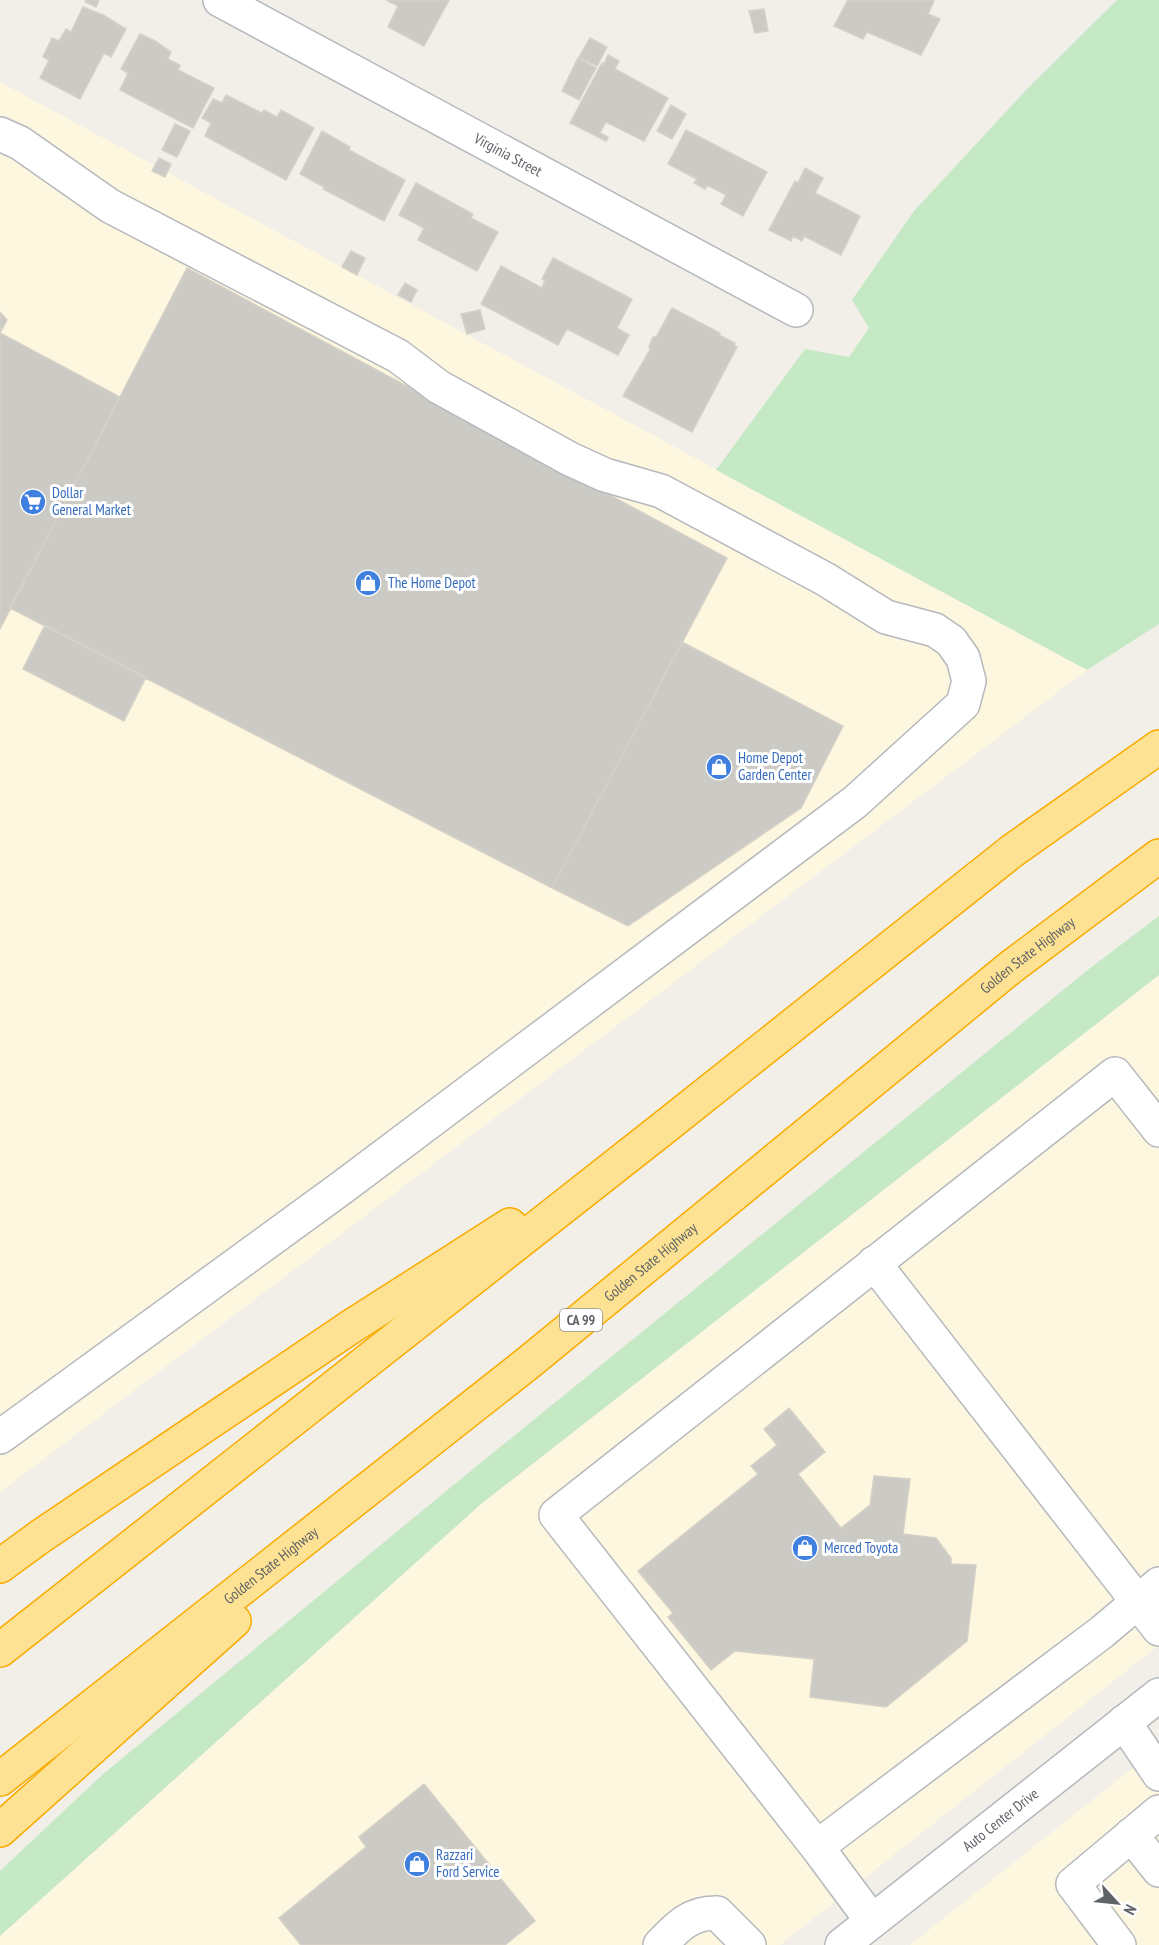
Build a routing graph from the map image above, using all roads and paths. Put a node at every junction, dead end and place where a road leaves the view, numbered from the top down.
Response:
1 (220, 0) edge
2 (0, 134) edge
3 (795, 310) dead end
4 (1159, 747) edge
5 (1159, 856) edge
6 (662, 1130) junction
7 (1159, 1130) edge
8 (874, 1263) junction
9 (528, 1363) junction
10 (0, 1437) edge
11 (0, 1566) edge
12 (1148, 1593) edge
13 (1159, 1629) edge
14 (0, 1650) edge
15 (1159, 1695) edge
16 (1124, 1722) junction
17 (1159, 1774) edge
18 (0, 1779) edge
19 (1159, 1812) edge
20 (0, 1830) edge
21 (1131, 1835) junction
22 (817, 1847) junction
23 (1159, 1870) edge
24 (872, 1921) junction
25 (660, 1945) edge
26 (749, 1945) edge
27 (842, 1945) edge
28 (1119, 1945) edge

1 - 3 street, Virginia Street
2 - 10 street
4 - 6 highway
5 - 9 highway, Golden State Highway / CA 99
6 - 11 highway
6 - 14 highway
7 - 8 street
8 - 12 street
8 - 22 street
9 - 18 highway, Golden State Highway / CA 99
9 - 20 highway
12 - 13 street
12 - 22 street
15 - 16 street, Auto Center Drive
16 - 17 street
16 - 24 street, Auto Center Drive
19 - 21 street
21 - 23 street
21 - 28 street
22 - 24 street
24 - 27 street, Auto Center Drive
25 - 26 street

